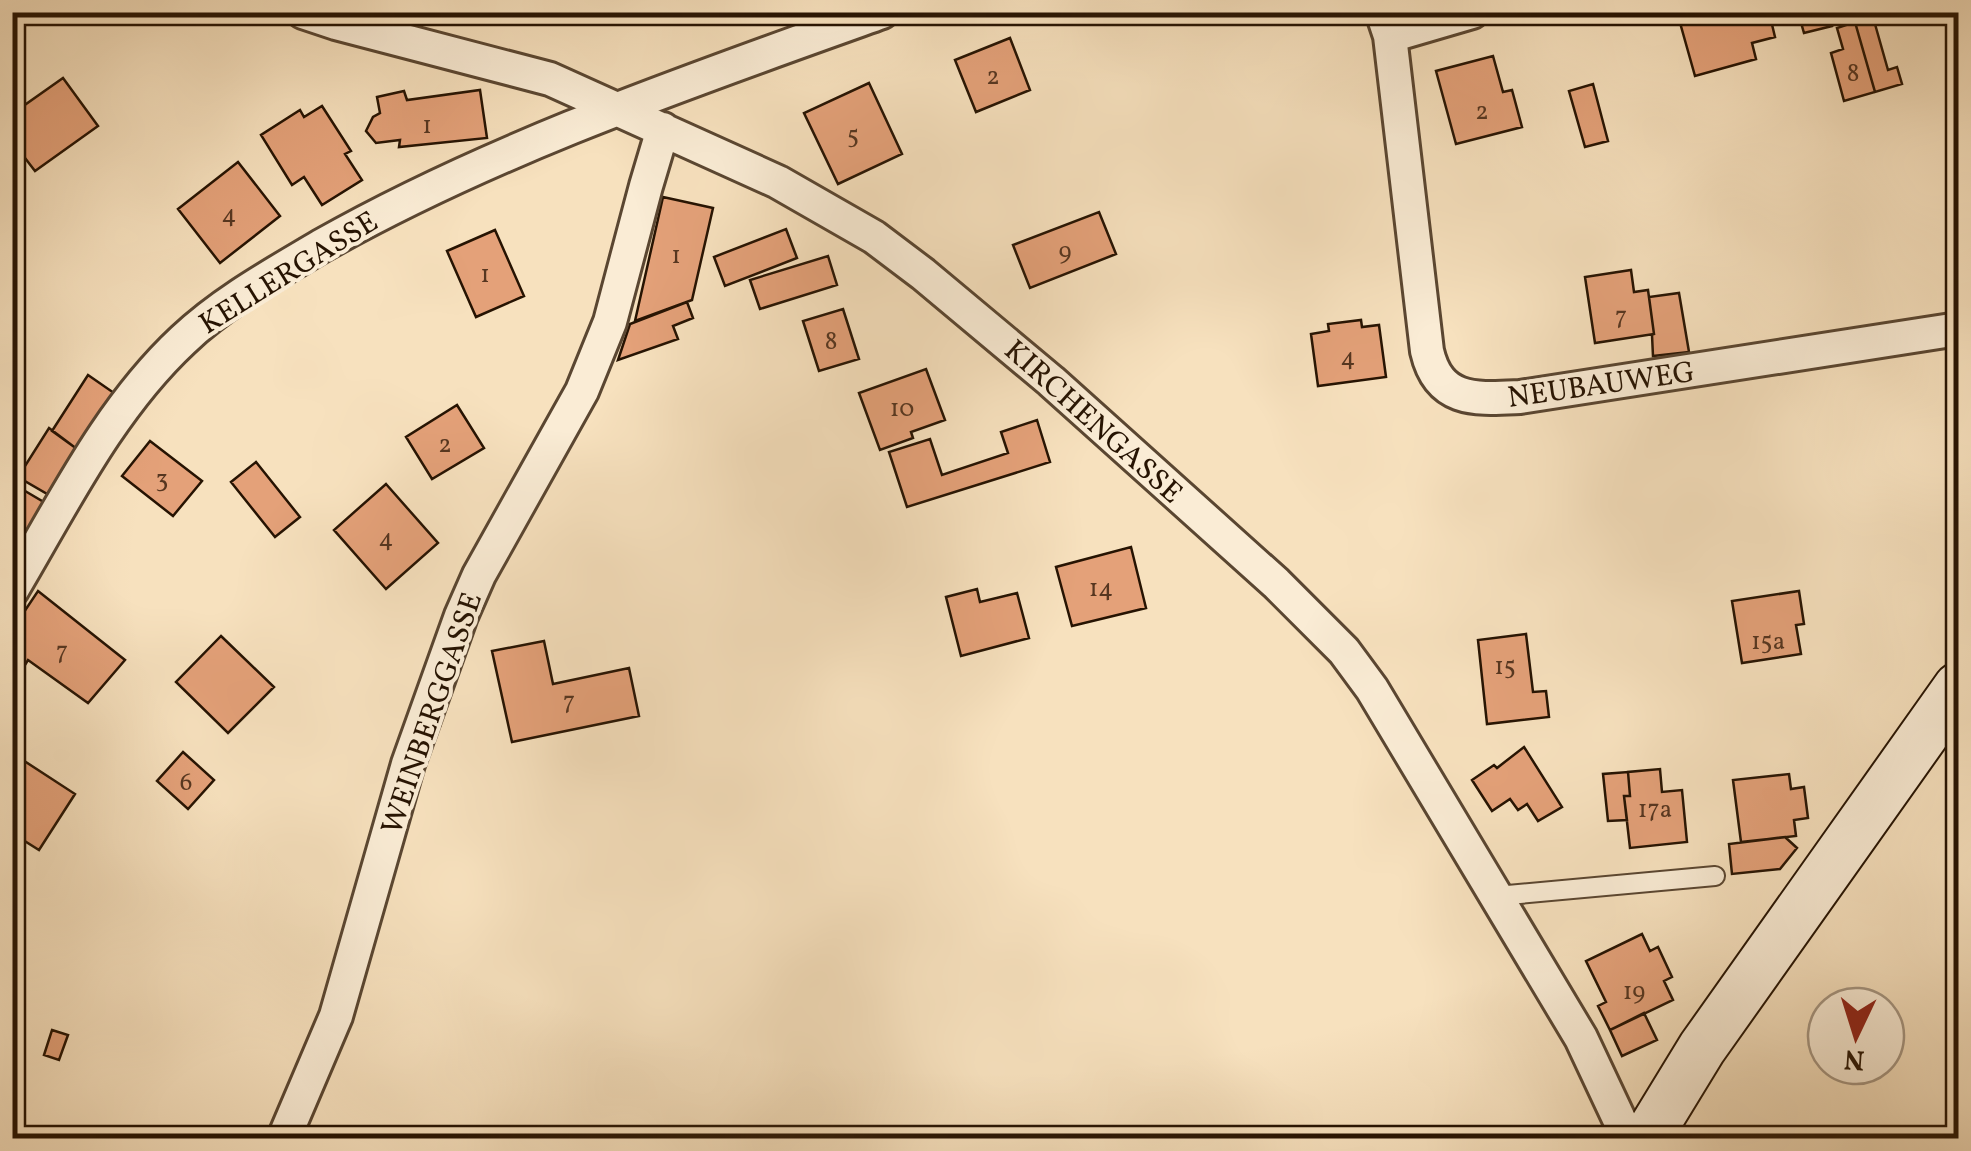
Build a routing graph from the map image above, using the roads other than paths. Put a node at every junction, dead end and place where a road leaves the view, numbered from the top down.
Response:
1 (304, 12) edge
2 (882, 12) edge
3 (1472, 12) edge
4 (1386, 24) edge
5 (618, 108) junction
6 (663, 129) junction
7 (1958, 328) edge
8 (12, 590) edge
9 (1958, 687) edge
10 (1715, 876) dead end
11 (1497, 896) junction
12 (284, 1138) edge
13 (1628, 1138) edge
14 (1647, 1138) edge

1 - 5 street, KIRCHENGASSE
2 - 5 street, KELLERGASSE
3 - 4 street
4 - 7 street, NEUBAUWEG
5 - 6 street, KIRCHENGASSE
5 - 8 street, KELLERGASSE
6 - 11 street, KIRCHENGASSE
6 - 12 street, WEINBERGGASSE
9 - 14 main road
10 - 11 lane
11 - 13 street, KIRCHENGASSE

